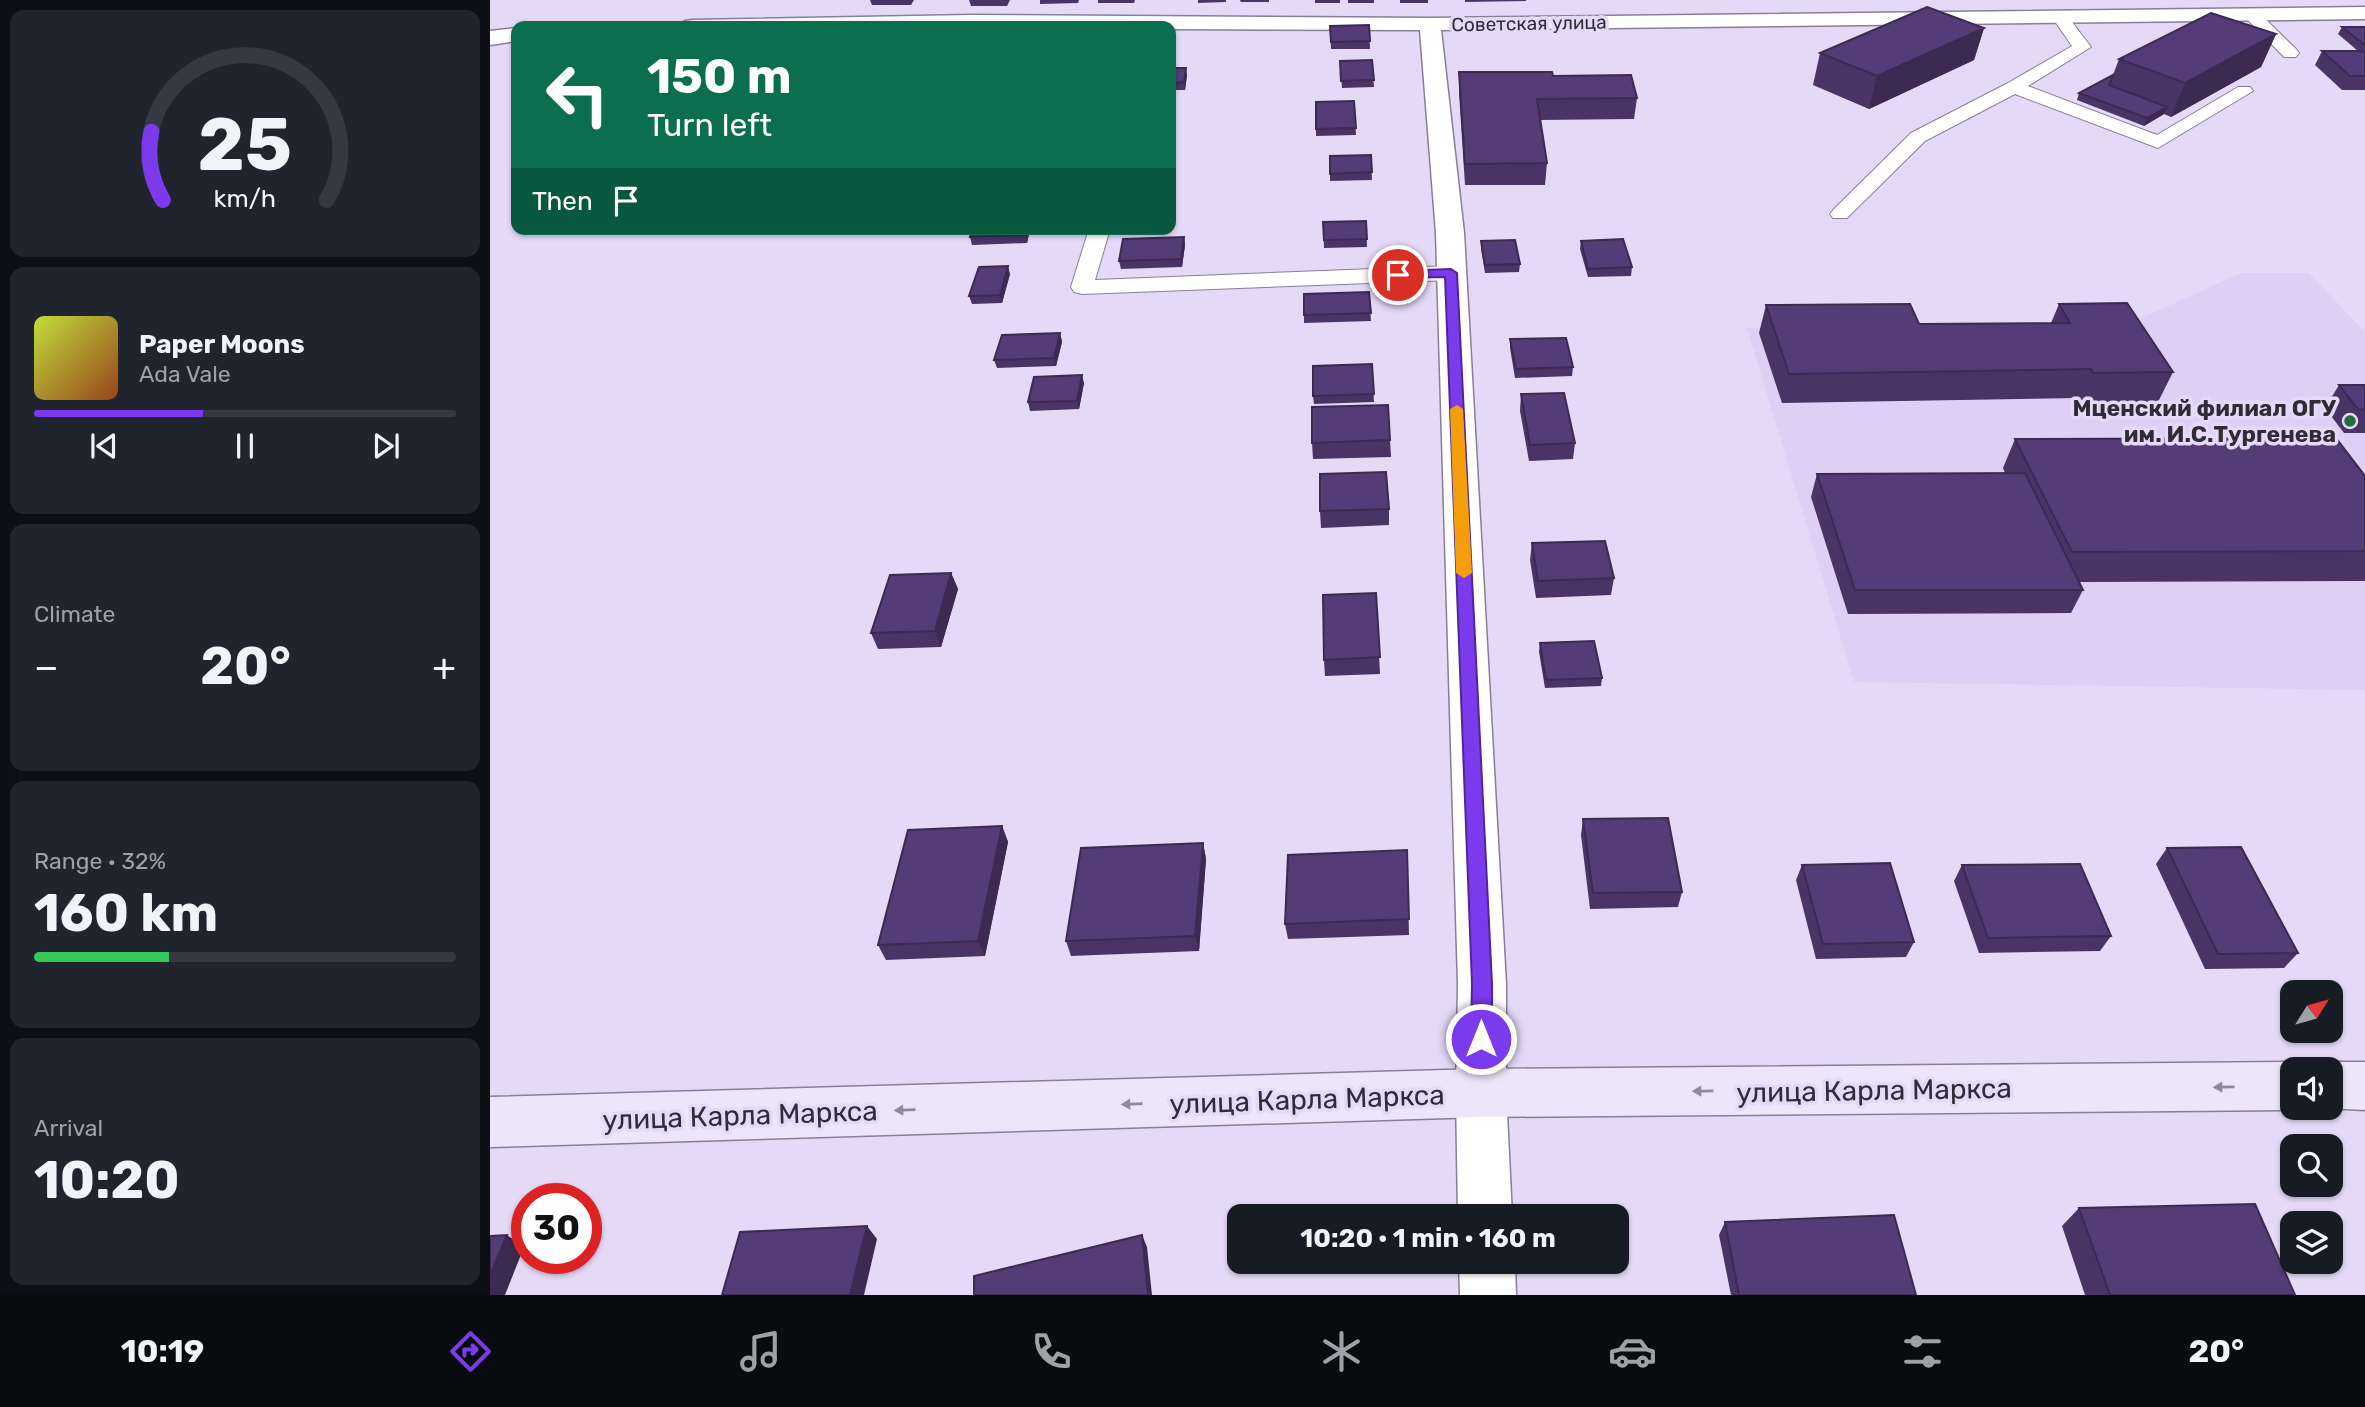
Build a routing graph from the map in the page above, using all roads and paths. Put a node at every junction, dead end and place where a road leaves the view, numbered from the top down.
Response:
1 (2365, 13) edge
2 (2251, 14) junction
3 (2060, 16) junction
4 (905, 21) edge
5 (1116, 21) edge
6 (1176, 22) edge
7 (1430, 24) junction
8 (511, 36) edge
9 (490, 38) edge
10 (2290, 53) dead end
11 (2014, 87) junction
12 (2244, 91) edge
13 (1840, 215) dead end
14 (1098, 235) edge
15 (1451, 273) junction
16 (2280, 1086) edge
17 (2343, 1086) edge
18 (2365, 1086) edge
19 (1481, 1093) junction
20 (490, 1122) edge
21 (1485, 1204) edge
22 (1487, 1274) edge
23 (1488, 1295) edge

1 - 2 street, Советская улица
2 - 3 street, Советская улица
2 - 10 lane
3 - 7 street, Советская улица
3 - 11 lane
4 - 5 street, Советская улица
6 - 7 street, Советская улица
7 - 15 street
8 - 9 street
11 - 12 lane
11 - 13 lane
14 - 15 lane
15 - 19 street
16 -> 19 main road, улица Карла Маркса
17 - 18 main road
19 -> 20 main road, улица Карла Маркса
19 - 21 street
22 - 23 street

